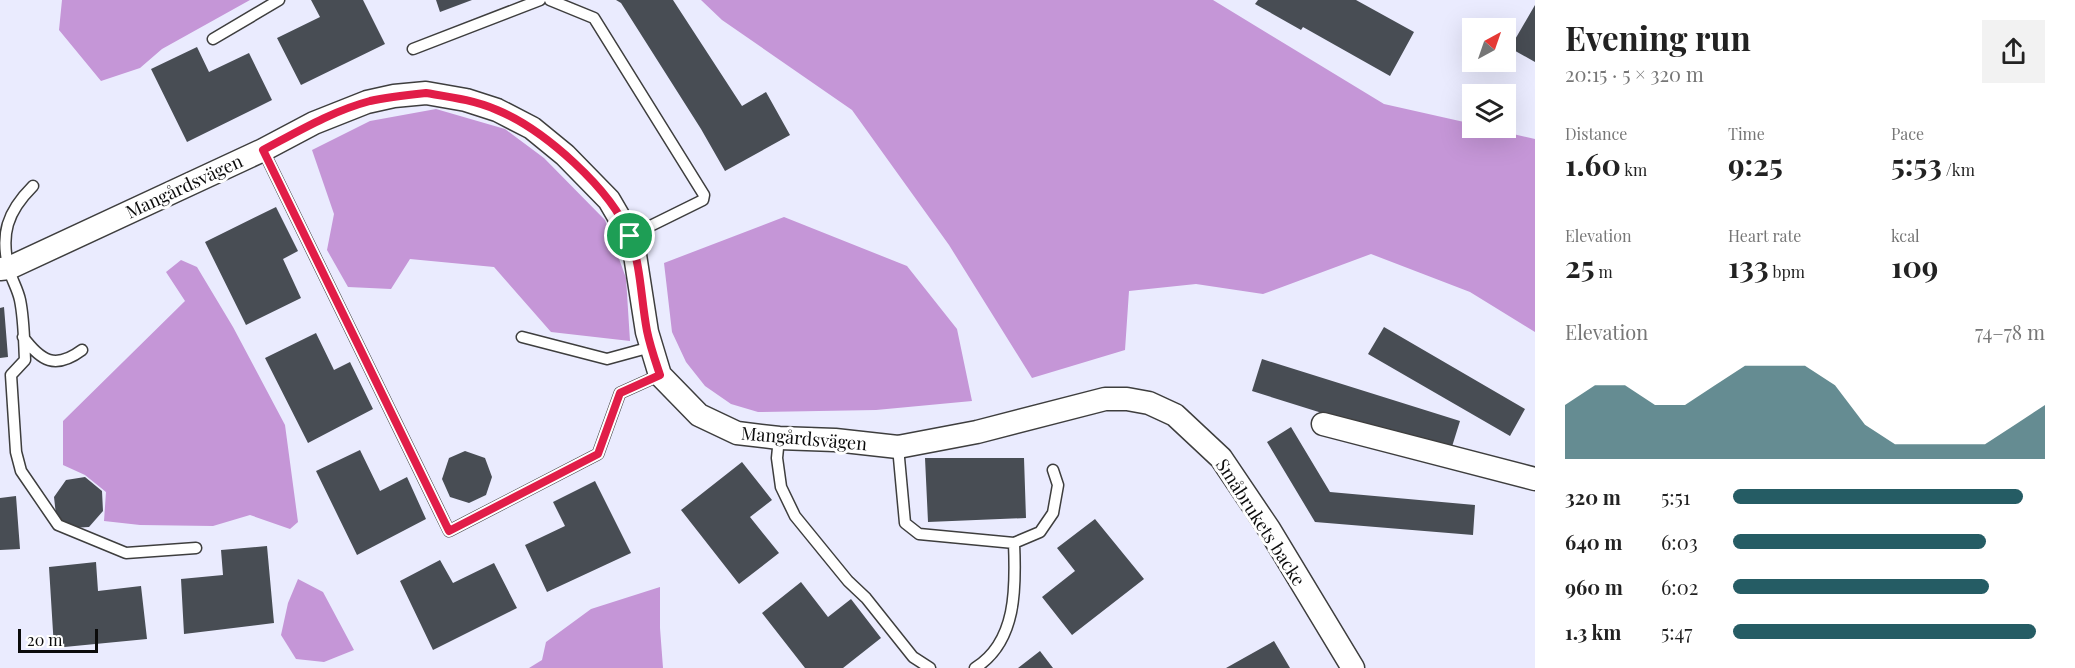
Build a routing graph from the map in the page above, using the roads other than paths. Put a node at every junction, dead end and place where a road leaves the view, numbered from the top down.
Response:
1 (279, 0) edge
2 (540, 0) edge
3 (550, 0) edge
4 (213, 39) dead end
5 (413, 49) dead end
6 (263, 150) junction
7 (33, 186) dead end
8 (630, 236) junction
9 (4, 269) edge
10 (24, 337) junction
11 (522, 337) dead end
12 (651, 347) junction
13 (82, 350) dead end
14 (660, 375) junction
15 (1323, 424) dead end
16 (779, 438) junction
17 (898, 447) junction
18 (1053, 470) dead end
19 (1535, 479) edge
20 (1014, 543) junction
21 (196, 548) dead end
22 (930, 668) edge
23 (975, 668) edge
24 (1353, 668) edge

1 - 4 lane
2 - 5 lane
3 - 8 lane
6 - 8 street, Mangårdsvägen
6 - 9 street, Mangårdsvägen
6 - 14 lane
7 - 9 lane
8 - 12 street, Mangårdsvägen
9 - 10 lane
10 - 13 lane
10 - 21 lane
11 - 12 lane
12 - 14 street, Mangårdsvägen
14 - 16 street, Mangårdsvägen
15 - 19 street
16 - 17 street, Mangårdsvägen
16 - 22 lane
17 - 20 lane
17 - 24 street, Småbrukets backe
18 - 20 lane
20 - 23 lane

